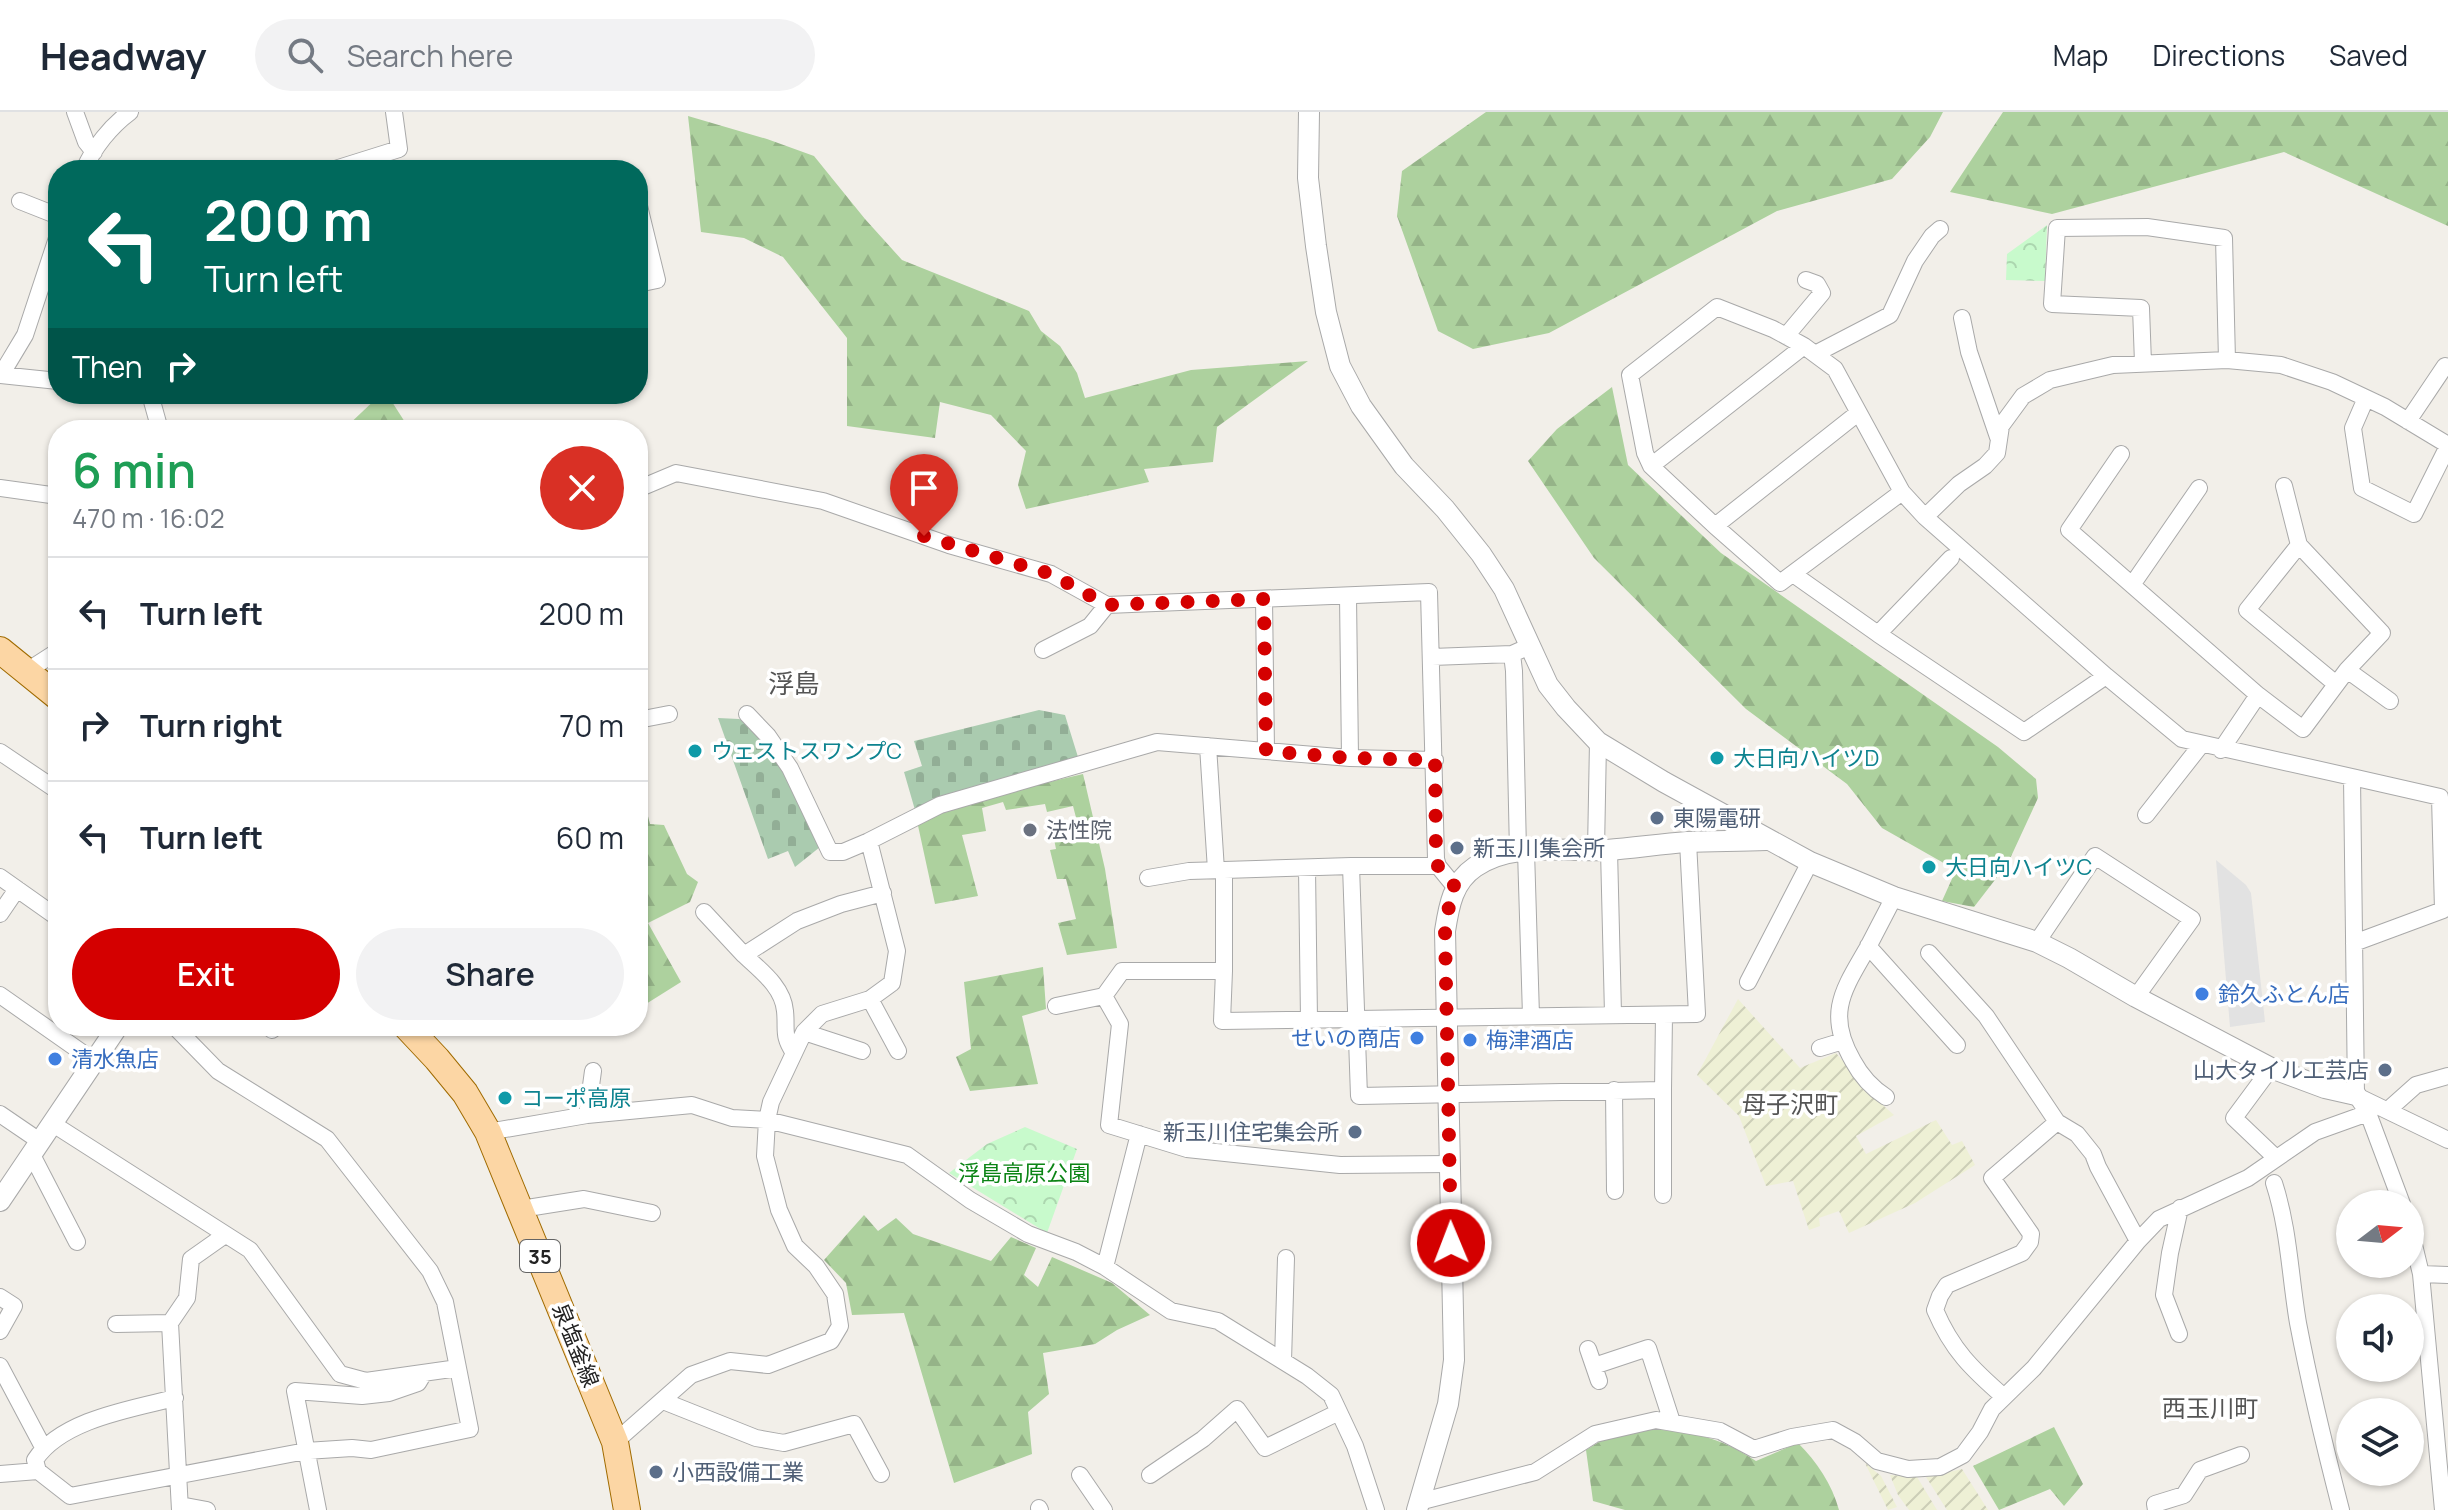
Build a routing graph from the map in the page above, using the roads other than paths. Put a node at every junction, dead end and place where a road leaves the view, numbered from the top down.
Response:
1 (75, 112) edge
2 (130, 112) edge
3 (394, 112) edge
4 (1309, 112) edge
5 (94, 152) junction
6 (90, 160) edge
7 (364, 160) edge
8 (20, 201) dead end
9 (48, 212) edge
10 (1940, 229) dead end
11 (648, 243) edge
12 (48, 265) edge
13 (1806, 280) dead end
14 (648, 282) edge
15 (1962, 318) dead end
16 (1786, 336) junction
17 (1810, 350) junction
18 (2227, 360) junction
19 (2143, 363) junction
20 (2445, 366) dead end
21 (0, 375) edge
22 (48, 380) edge
23 (2366, 398) junction
24 (1858, 413) junction
25 (2408, 421) junction
26 (1998, 437) junction
27 (2448, 445) edge
28 (2121, 454) dead end
29 (1651, 466) junction
30 (648, 485) edge
31 (2284, 486) dead end
32 (0, 488) edge
33 (2199, 488) dead end
34 (1902, 492) junction
35 (48, 495) edge
36 (1925, 517) junction
37 (1715, 526) junction
38 (2299, 545) junction
39 (1951, 558) dead end
40 (1793, 574) junction
41 (2132, 585) junction
42 (1348, 596) junction
43 (1264, 599) junction
44 (1107, 605) junction
45 (1878, 634) junction
46 (0, 650) edge
47 (1043, 650) dead end
48 (1520, 650) junction
49 (48, 657) edge
50 (1432, 657) junction
51 (2347, 670) junction
52 (27, 671) junction
53 (2106, 676) junction
54 (2336, 684) junction
55 (48, 689) edge
56 (2258, 695) junction
57 (2390, 701) dead end
58 (669, 714) dead end
59 (747, 714) dead end
60 (648, 718) edge
61 (1598, 742) junction
62 (2201, 745) junction
63 (1208, 746) junction
64 (2221, 750) junction
65 (1266, 751) junction
66 (0, 752) edge
67 (1350, 758) junction
68 (1435, 760) junction
69 (2352, 777) junction
70 (48, 784) edge
71 (2444, 797) edge
72 (2146, 815) dead end
73 (1766, 840) junction
74 (869, 841) junction
75 (1688, 842) junction
76 (1602, 850) junction
77 (1522, 851) junction
78 (1810, 862) junction
79 (1351, 866) junction
80 (1438, 866) junction
81 (1307, 868) junction
82 (1220, 870) junction
83 (0, 877) edge
84 (1148, 878) dead end
85 (1456, 888) junction
86 (17, 889) junction
87 (883, 893) junction
88 (1894, 897) junction
89 (48, 911) edge
90 (704, 912) dead end
91 (2446, 913) edge
92 (0, 914) edge
93 (2037, 942) junction
94 (2354, 943) junction
95 (1868, 946) junction
96 (1929, 953) dead end
97 (744, 955) junction
98 (1224, 971) junction
99 (1748, 982) dead end
100 (0, 995) edge
101 (1104, 996) junction
102 (2136, 997) junction
103 (870, 999) junction
104 (1056, 1006) dead end
105 (1613, 1014) junction
106 (1664, 1015) junction
107 (1531, 1016) junction
108 (1448, 1018) junction
109 (1309, 1020) junction
110 (1356, 1020) junction
111 (48, 1029) edge
112 (804, 1032) junction
113 (58, 1036) edge
114 (111, 1036) edge
115 (184, 1036) edge
116 (415, 1036) edge
117 (1843, 1041) junction
118 (1957, 1045) dead end
119 (1820, 1048) dead end
120 (862, 1051) dead end
121 (898, 1051) dead end
122 (794, 1053) junction
123 (94, 1061) junction
124 (2271, 1068) junction
125 (593, 1071) dead end
126 (2448, 1076) edge
127 (1614, 1090) junction
128 (1663, 1090) junction
129 (1449, 1093) junction
130 (2356, 1095) junction
131 (1886, 1097) dead end
132 (2388, 1110) junction
133 (2368, 1113) junction
134 (0, 1114) edge
135 (587, 1115) junction
136 (767, 1120) junction
137 (2057, 1122) junction
138 (53, 1124) junction
139 (488, 1132) junction
140 (1139, 1134) junction
141 (2448, 1140) edge
142 (36, 1148) junction
143 (2276, 1158) junction
144 (1450, 1164) junction
145 (2274, 1183) dead end
146 (2397, 1190) edge
147 (1615, 1191) dead end
148 (1663, 1195) dead end
149 (0, 1201) edge
150 (2180, 1208) junction
151 (521, 1209) junction
152 (652, 1213) dead end
153 (225, 1235) junction
154 (2138, 1241) junction
155 (77, 1242) dead end
156 (1286, 1258) dead end
157 (1105, 1267) junction
158 (2424, 1274) edge
159 (2448, 1275) edge
160 (2422, 1278) edge
161 (0, 1297) edge
162 (170, 1323) junction
163 (116, 1324) dead end
164 (0, 1331) edge
165 (2179, 1334) dead end
166 (1588, 1349) dead end
167 (1283, 1361) junction
168 (0, 1366) edge
169 (458, 1368) junction
170 (424, 1373) junction
171 (2440, 1394) edge
172 (2004, 1397) junction
173 (175, 1398) junction
174 (663, 1401) junction
175 (1339, 1412) junction
176 (1672, 1422) junction
177 (615, 1442) junction
178 (43, 1447) junction
179 (306, 1451) junction
180 (2241, 1455) dead end
181 (38, 1471) junction
182 (179, 1473) junction
183 (0, 1474) edge
184 (881, 1474) dead end
185 (1080, 1475) dead end
186 (1150, 1475) dead end
187 (1418, 1506) edge
188 (180, 1507) edge
189 (207, 1510) edge
190 (318, 1510) edge
191 (627, 1510) edge
192 (1104, 1510) edge
193 (1376, 1510) edge
194 (2156, 1510) edge
195 (2341, 1510) edge
196 (2443, 1510) edge

1 - 5 street
2 - 5 street
3 - 7 street
4 - 48 street
5 - 6 street
8 - 9 street
10 - 17 street
11 - 14 street
12 - 21 street
13 - 16 street
15 - 26 street
16 - 17 street
16 - 29 street
17 - 24 street
17 - 29 street
18 - 19 street
18 - 19 street
18 - 23 street
19 - 26 street
20 - 25 street
21 - 22 street
23 - 25 street
23 - 27 street
24 - 34 street
24 - 37 street
25 - 27 street
26 - 36 street
28 - 41 street
29 - 37 street
30 - 44 street
31 - 38 street
32 - 35 street
33 - 41 street
34 - 36 street
34 - 40 street
36 - 53 street
37 - 40 street
38 - 51 street
38 - 54 street
39 - 45 street
40 - 45 street
41 - 56 street
42 - 43 street
42 - 50 street
42 - 67 street
43 - 44 street
43 - 65 street
44 - 47 street
45 - 53 street
46 - 52 main road
48 - 50 street
48 - 61 street
48 - 77 street
49 - 52 street
50 - 68 street
51 - 54 street
51 - 57 street
52 - 55 main road
53 - 62 street
54 - 56 street
56 - 64 street
58 - 60 street
59 - 74 street
61 - 73 street
61 - 76 street
62 - 64 street
62 - 72 street
63 - 65 street
63 - 74 street
63 - 82 street
64 - 69 street
65 - 67 street
66 - 70 street
67 - 68 street
68 - 80 street
69 - 71 street
69 - 94 street
71 - 91 street
73 - 75 street
73 - 78 street
74 - 87 street
75 - 76 street
75 - 106 street
76 - 77 street
76 - 105 street
77 - 85 street
77 - 107 street
78 - 88 street
78 - 99 street
79 - 80 street
79 - 81 street
79 - 110 street
80 - 85 street
81 - 82 street
81 - 109 street
82 - 84 street
82 - 98 street
83 - 86 street
85 - 108 street
86 - 89 street
86 - 92 street
87 - 97 street
87 - 103 street
88 - 93 street
88 - 95 street
90 - 97 street
91 - 94 street
93 - 102 street
93 - 102 street
94 - 130 street
95 - 117 street
95 - 118 street
96 - 137 street
97 - 122 street
98 - 101 street
98 - 109 street
100 - 111 street
101 - 104 street
101 - 140 street
102 - 124 street
103 - 112 street
103 - 121 street
105 - 106 street
105 - 107 street
106 - 128 street
107 - 108 street
108 - 110 street
108 - 129 street
109 - 110 street
110 - 129 street
112 - 120 street
112 - 122 street
113 - 123 street
114 - 123 street
115 - 169 street
116 - 139 main road, 泉塩釜線 / 35
117 - 119 street
117 - 131 street
122 - 136 street
123 - 138 street
124 - 130 street
124 - 143 street
125 - 135 street
126 - 132 street
127 - 128 street
127 - 129 street
127 - 147 street
128 - 148 street
129 - 144 street
130 - 132 street
130 - 133 street
132 - 141 street
133 - 143 street
133 - 146 street
134 - 142 street
135 - 136 street
135 - 139 street
136 - 157 street
136 - 174 street
137 - 154 street
137 - 172 street
138 - 142 street
138 - 153 street
139 - 151 main road, 泉塩釜線 / 35
140 - 144 street
140 - 157 street
142 - 149 street
142 - 155 street
143 - 150 street
144 - 187 street
145 - 195 street
150 - 154 street
150 - 165 street
151 - 152 street
151 - 177 main road, 泉塩釜線 / 35
153 - 162 street
153 - 170 street
154 - 172 street
156 - 167 street
157 - 167 street
158 - 159 street
160 - 171 street
161 - 164 street
162 - 163 street
162 - 173 street
166 - 176 street
167 - 175 street
168 - 178 street
169 - 170 street
169 - 179 street
170 - 179 street
171 - 196 street
172 - 176 street
173 - 178 street
173 - 182 street
174 - 177 street
174 - 184 street
175 - 186 street
175 - 193 street
176 - 187 street
177 - 191 main road, 泉塩釜線 / 35
178 - 181 street
179 - 182 street
179 - 190 street
180 - 194 street
181 - 182 street
181 - 183 street
182 - 188 street
185 - 192 street
188 - 189 street

